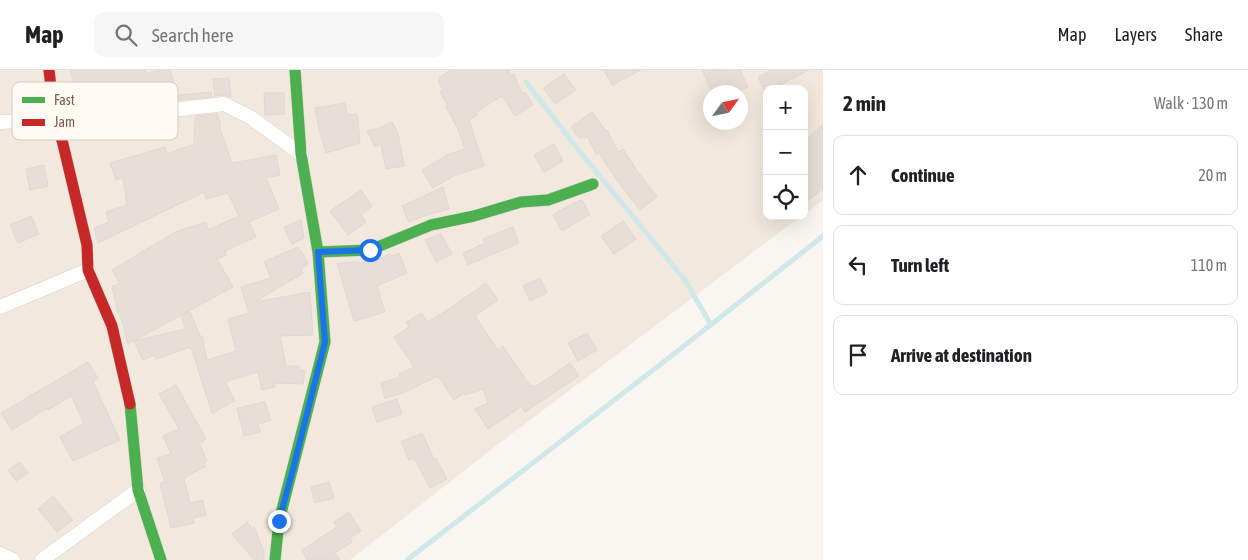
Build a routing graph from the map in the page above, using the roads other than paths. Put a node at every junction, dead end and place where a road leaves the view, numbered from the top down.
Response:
1 (295, 70) edge
2 (178, 109) edge
3 (62, 140) edge
4 (301, 154) junction
5 (594, 184) dead end
6 (318, 252) junction
7 (88, 270) junction
8 (0, 307) edge
9 (138, 490) junction
10 (0, 554) edge
11 (13, 560) edge
12 (42, 560) edge
13 (161, 560) edge
14 (275, 560) edge

1 - 4 street
2 - 4 street
3 - 7 street
4 - 6 street
5 - 6 street
6 - 14 street
7 - 8 street
7 - 9 street
9 - 12 street
9 - 13 street
10 - 11 street

